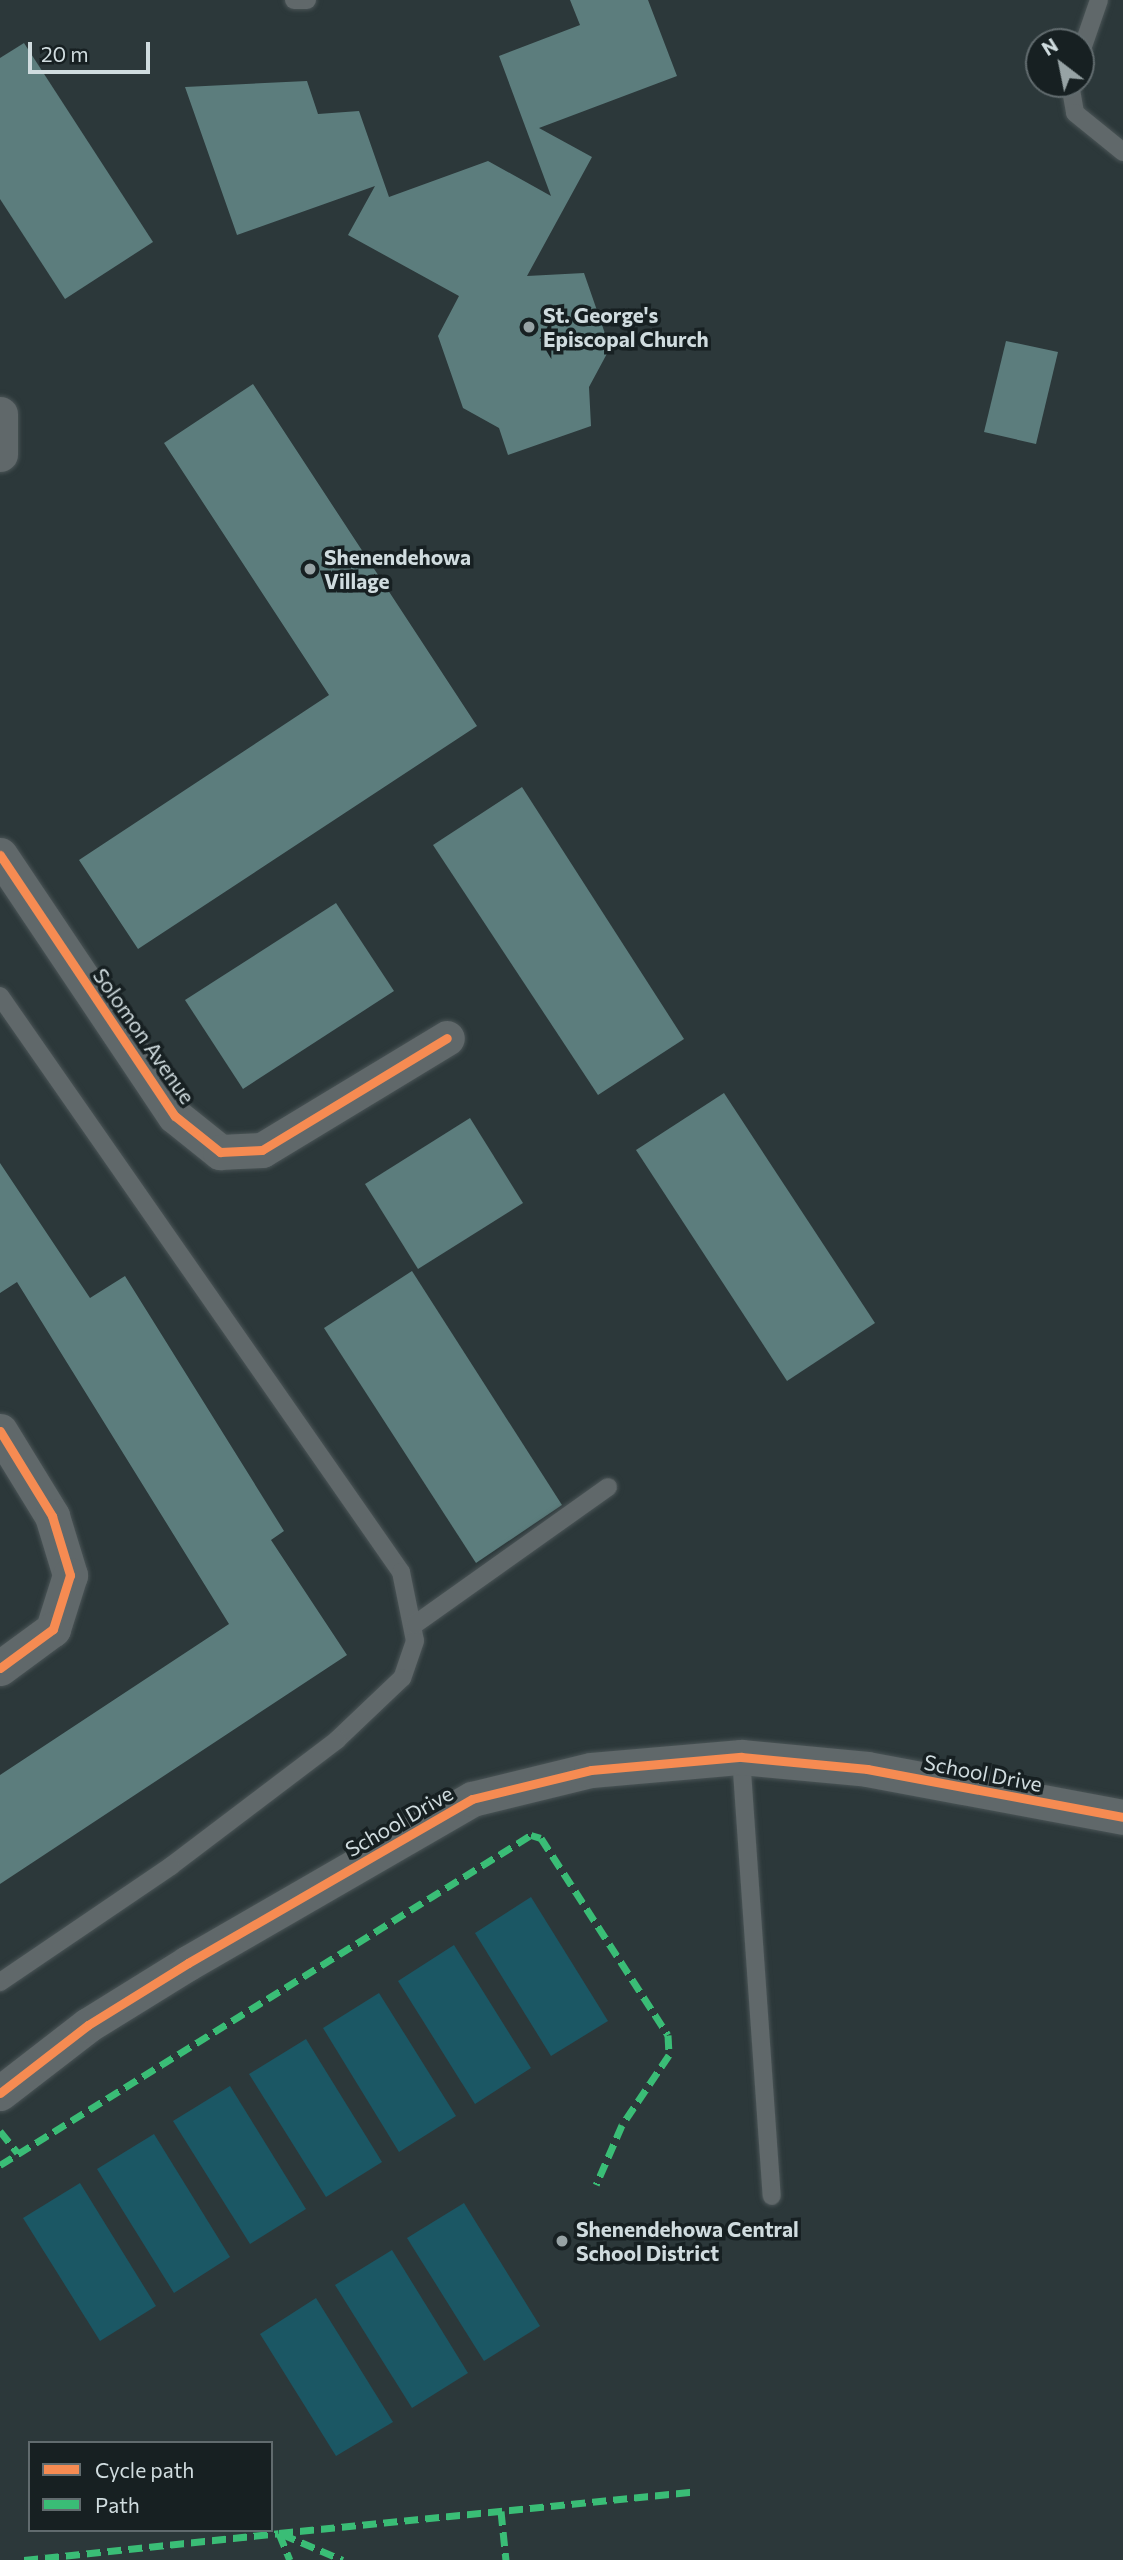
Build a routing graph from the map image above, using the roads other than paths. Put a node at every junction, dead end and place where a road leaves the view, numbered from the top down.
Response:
1 (293, 0) edge
2 (307, 0) edge
3 (1099, 0) edge
4 (1089, 28) edge
5 (1072, 98) edge
6 (1123, 152) edge
7 (0, 414) edge
8 (0, 454) edge
9 (0, 855) edge
10 (0, 996) edge
11 (447, 1038) dead end
12 (0, 1431) edge
13 (608, 1487) dead end
14 (414, 1625) junction
15 (0, 1668) edge
16 (741, 1757) junction
17 (1123, 1817) edge
18 (0, 1982) edge
19 (0, 2093) edge
20 (772, 2196) dead end

1 - 2 lane
3 - 4 lane
5 - 6 lane
7 - 8 street
9 - 11 street, Solomon Avenue
10 - 14 lane
12 - 15 street
13 - 14 lane
14 - 18 lane
16 - 17 street, School Drive
16 - 19 street, School Drive
16 - 20 lane

